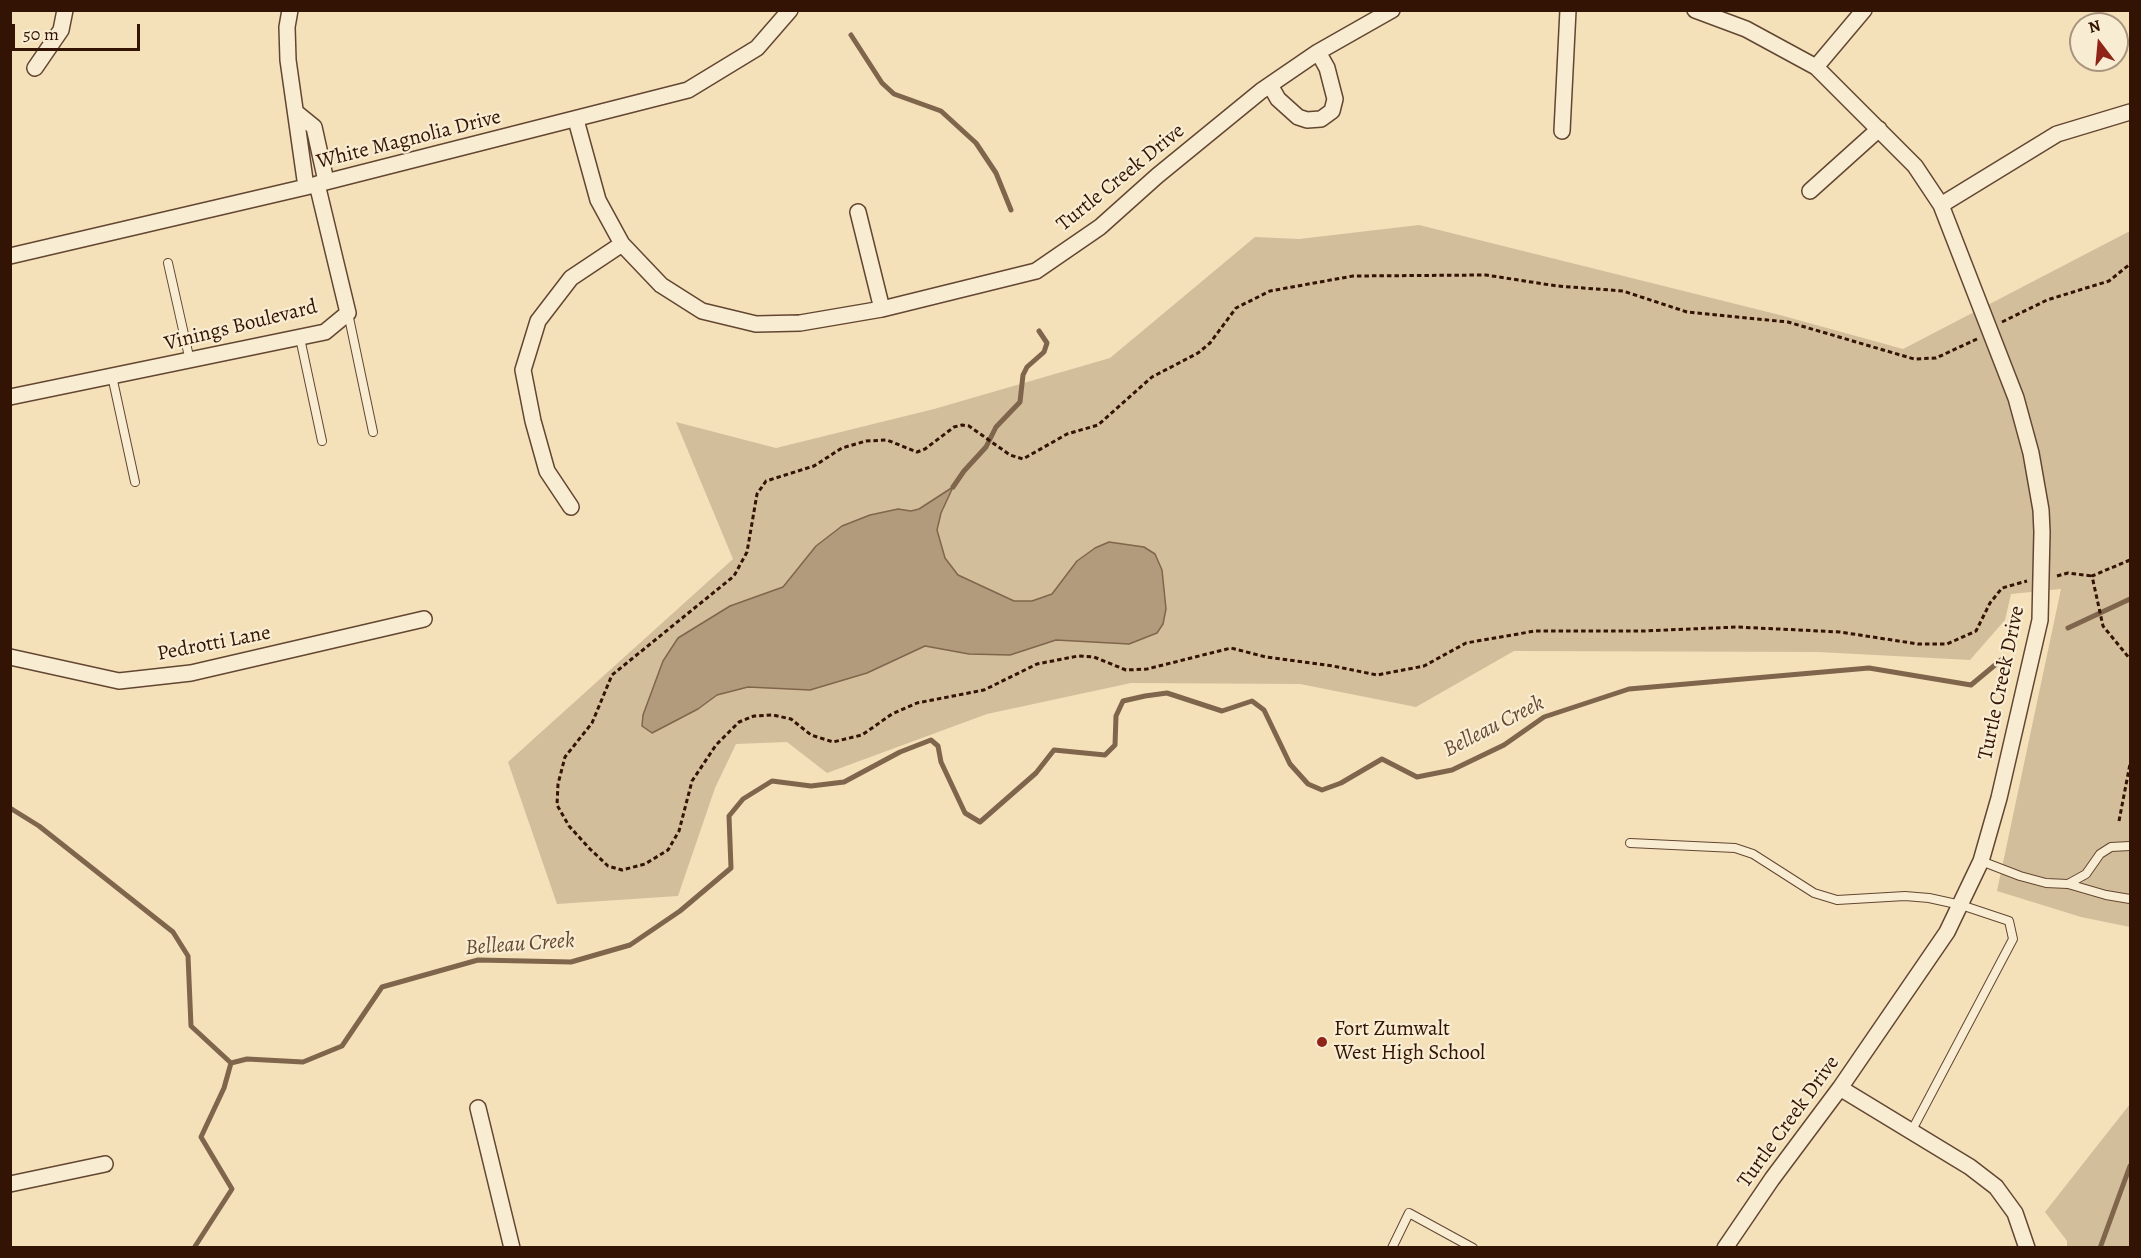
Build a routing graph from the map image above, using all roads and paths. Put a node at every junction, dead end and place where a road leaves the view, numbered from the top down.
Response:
1 (65, 10) edge
2 (290, 10) edge
3 (790, 10) edge
4 (1392, 10) edge
5 (1568, 10) edge
6 (1695, 10) edge
7 (1864, 10) edge
8 (1318, 52) junction
9 (1816, 67) junction
10 (35, 68) dead end
11 (1270, 85) junction
12 (2130, 112) edge
13 (576, 120) junction
14 (1879, 129) junction
15 (1562, 131) dead end
16 (316, 184) junction
17 (1810, 191) dead end
18 (1941, 205) junction
19 (858, 212) dead end
20 (622, 244) junction
21 (10, 256) edge
22 (168, 263) dead end
23 (2130, 264) edge
24 (882, 309) junction
25 (348, 312) junction
26 (1990, 330) junction
27 (300, 338) junction
28 (190, 361) junction
29 (112, 376) junction
30 (10, 397) edge
31 (373, 432) dead end
32 (322, 441) dead end
33 (135, 482) dead end
34 (571, 507) dead end
35 (2130, 560) edge
36 (2092, 576) junction
37 (2042, 578) junction
38 (424, 619) dead end
39 (10, 657) edge
40 (2130, 659) edge
41 (2130, 764) edge
42 (2119, 821) dead end
43 (1630, 843) dead end
44 (2130, 846) edge
45 (1981, 861) junction
46 (2068, 884) junction
47 (2130, 899) edge
48 (1960, 905) junction
49 (1840, 1088) junction
50 (478, 1108) dead end
51 (1911, 1132) junction
52 (105, 1164) dead end
53 (10, 1184) edge
54 (512, 1248) edge
55 (1392, 1248) edge
56 (1473, 1248) edge
57 (1725, 1248) edge
58 (2027, 1248) edge

1 - 10 street
2 - 16 street, Vinings Boulevard
3 - 13 street, White Magnolia Drive
4 - 8 street, Turtle Creek Drive
5 - 15 street
6 - 9 street, Turtle Creek Drive
7 - 9 street
8 - 11 street, Turtle Creek Drive
8 - 11 street
9 - 14 street, Turtle Creek Drive
11 - 24 street, Turtle Creek Drive
12 - 18 street
13 - 16 street, White Magnolia Drive
13 - 20 street, Turtle Creek Drive
14 - 17 street
14 - 18 street, Turtle Creek Drive
16 - 21 street, White Magnolia Drive
16 - 25 street, Vinings Boulevard
18 - 26 street, Turtle Creek Drive
19 - 24 street
20 - 24 street, Turtle Creek Drive
20 - 34 street
22 - 28 lane
23 - 26 path
25 - 27 street, Vinings Boulevard
25 - 31 lane
26 - 37 street, Turtle Creek Drive
26 - 37 path
27 - 28 street, Vinings Boulevard
27 - 32 lane
28 - 29 street, Vinings Boulevard
29 - 30 street, Vinings Boulevard
29 - 33 lane
35 - 36 path
36 - 37 path
36 - 40 path
37 - 45 street, Turtle Creek Drive
38 - 39 street, Pedrotti Lane
41 - 42 path
43 - 48 lane
44 - 46 lane
45 - 46 lane
45 - 48 street, Turtle Creek Drive
46 - 47 lane
48 - 49 street, Turtle Creek Drive
48 - 51 lane
49 - 51 street
49 - 57 street, Turtle Creek Drive
50 - 54 street
51 - 58 street
52 - 53 street
55 - 56 lane

